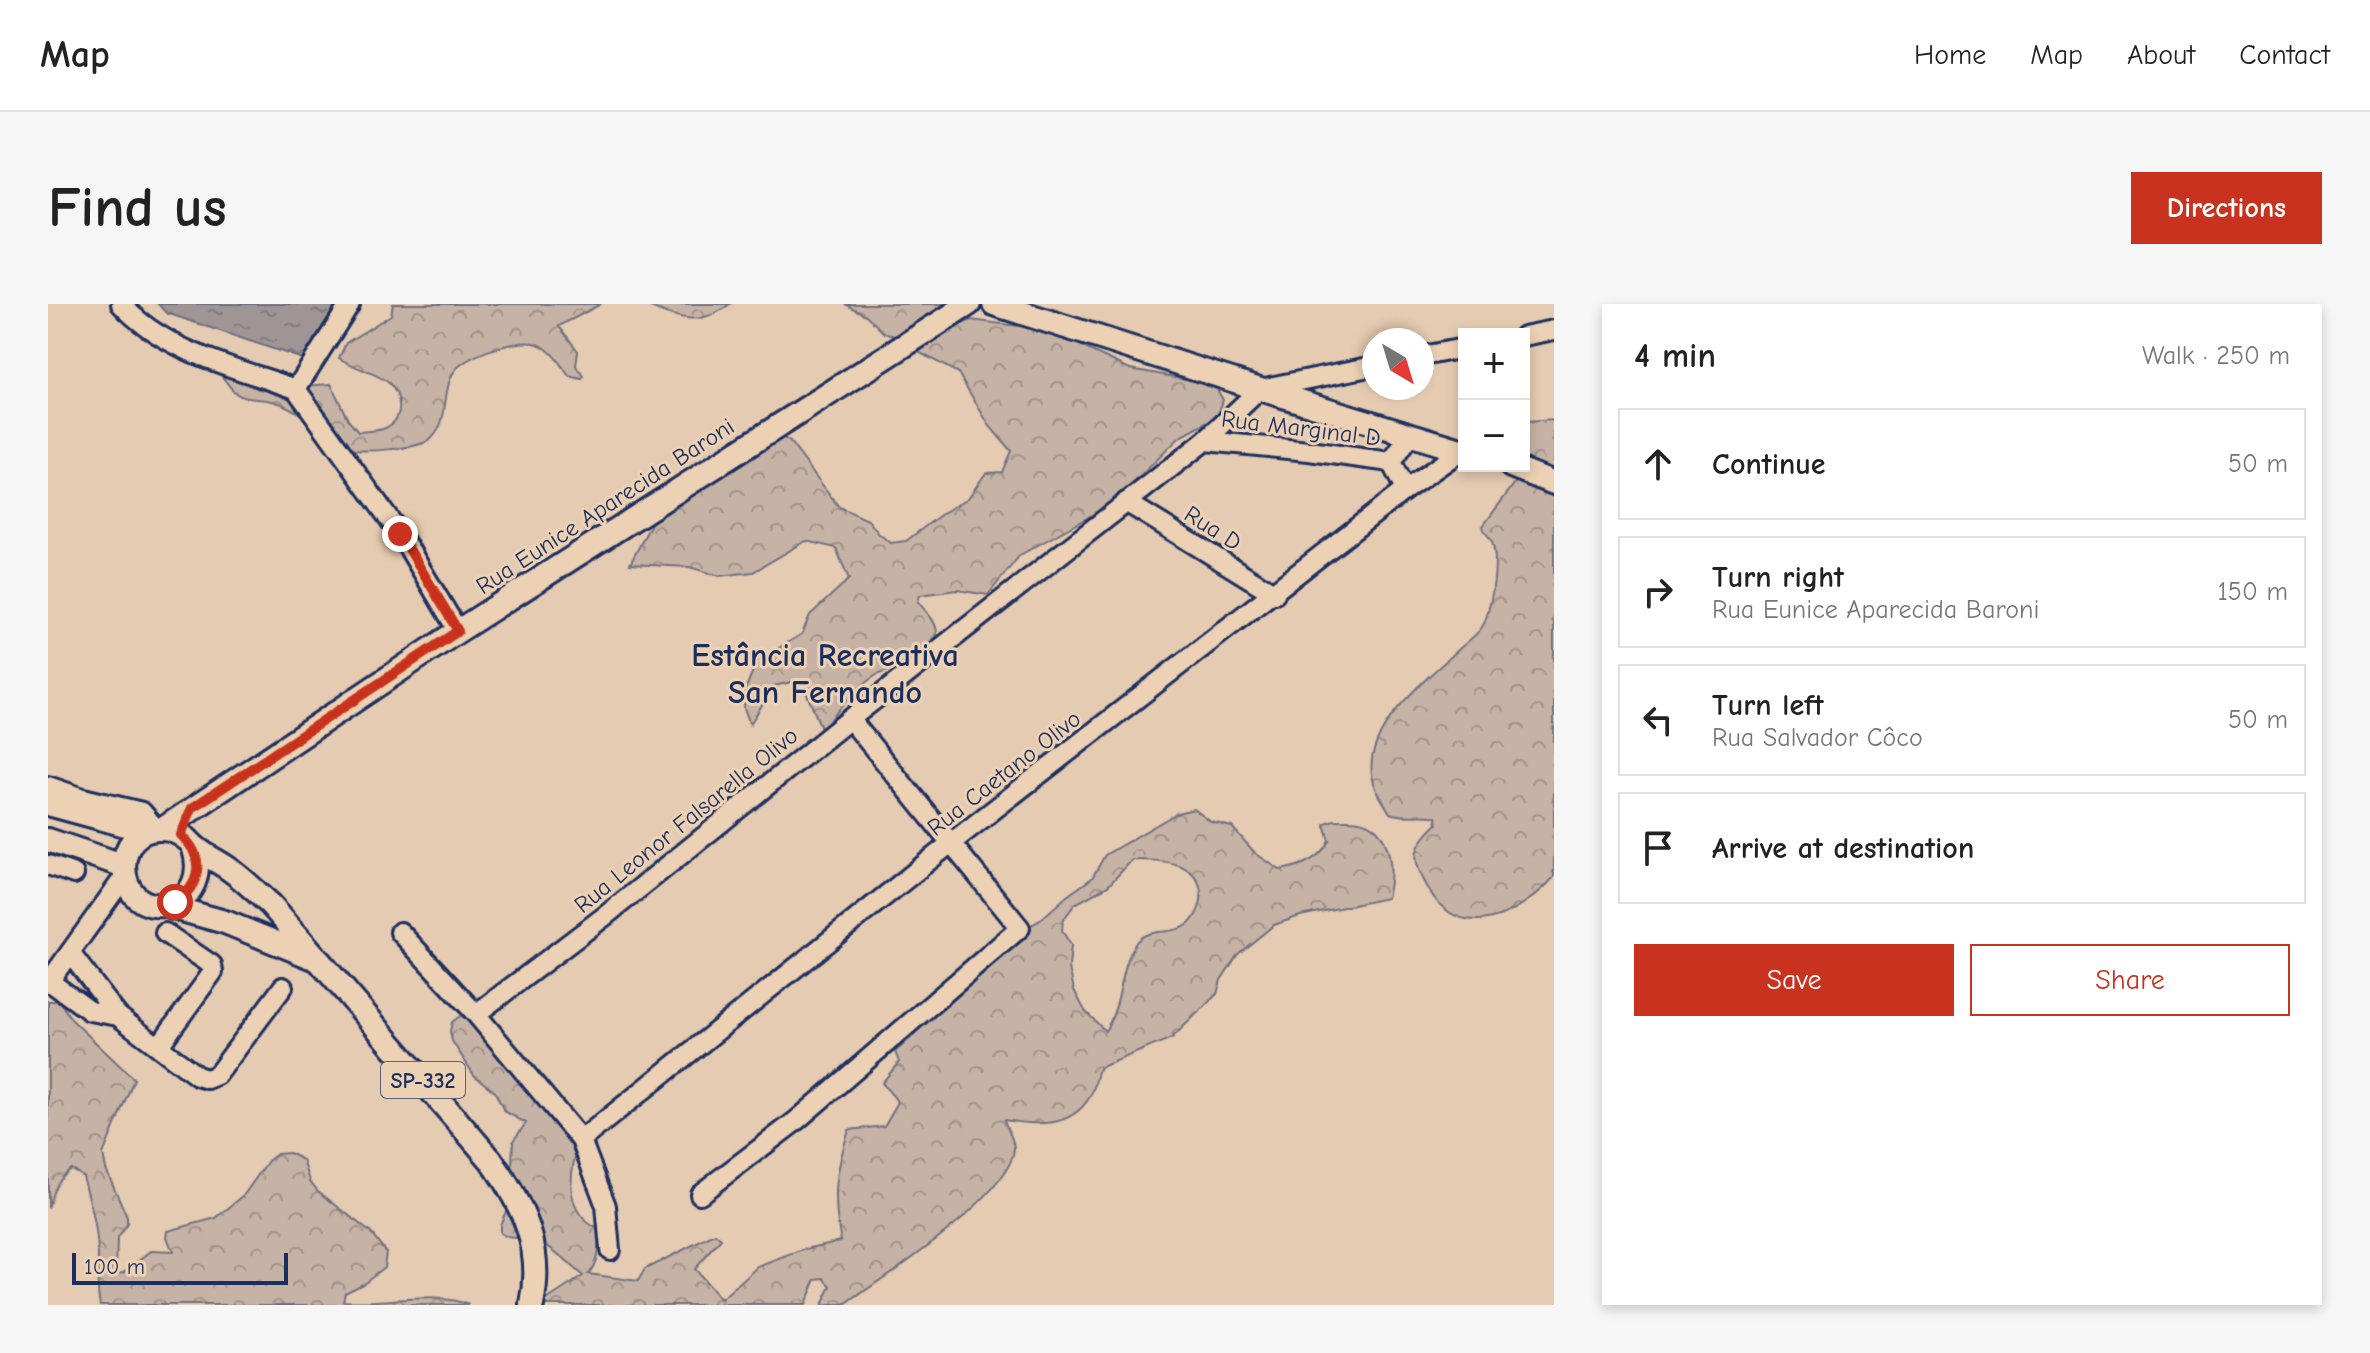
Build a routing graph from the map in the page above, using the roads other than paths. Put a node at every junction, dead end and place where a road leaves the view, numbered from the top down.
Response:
1 (121, 304) edge
2 (350, 304) edge
3 (969, 304) edge
4 (1011, 307) edge
5 (1554, 330) edge
6 (1530, 335) edge
7 (1458, 349) edge
8 (1434, 354) edge
9 (1362, 368) edge
10 (296, 389) junction
11 (1260, 389) junction
12 (1411, 434) junction
13 (1205, 441) junction
14 (1458, 449) edge
15 (1458, 454) edge
16 (1391, 462) junction
17 (1526, 472) edge
18 (1554, 483) edge
19 (1405, 490) junction
20 (1126, 502) junction
21 (1275, 594) junction
22 (458, 631) junction
23 (850, 719) junction
24 (48, 786) edge
25 (48, 804) edge
26 (168, 835) junction
27 (48, 840) edge
28 (951, 843) junction
29 (48, 865) edge
30 (74, 874) dead end
31 (127, 879) junction
32 (163, 905) junction
33 (400, 932) dead end
34 (165, 933) dead end
35 (70, 953) junction
36 (319, 960) junction
37 (49, 982) edge
38 (283, 987) dead end
39 (476, 1014) junction
40 (118, 1016) junction
41 (159, 1046) junction
42 (581, 1140) junction
43 (700, 1194) dead end
44 (610, 1250) dead end
45 (532, 1305) edge

1 - 10 street
2 - 10 street
3 - 22 main road, Rua Eunice Aparecida Baroni
4 - 11 main road
5 - 6 street
7 - 8 street
9 - 11 street
10 - 22 street
11 - 12 main road
11 - 13 street, Rua Leonor Falsarella Olivo
12 - 14 main road
12 - 16 street
13 - 16 street, Rua Marginal D
13 - 20 street, Rua Leonor Falsarella Olivo
15 - 19 street, Rua Caetano Olivo
16 - 19 street
17 - 18 main road
19 - 21 street, Rua Caetano Olivo
20 - 21 street, Rua D
20 - 23 street, Rua Leonor Falsarella Olivo
21 - 28 street, Rua Caetano Olivo
22 - 26 main road, Rua Eunice Aparecida Baroni
23 - 28 street
23 - 39 street, Rua Leonor Falsarella Olivo
24 - 26 street
25 - 26 main road, SP-332
26 - 31 main road
26 - 32 main road
26 - 36 main road, SP-332
27 - 31 main road
28 - 42 street, Rua Caetano Olivo
28 - 43 street
29 - 30 street
31 - 32 main road
31 - 35 street
32 - 36 main road, SP-332
33 - 39 street
34 - 41 street
35 - 37 street
35 - 40 street
36 - 45 main road, SP-332
37 - 40 street
38 - 41 street
39 - 42 street
40 - 41 street
42 - 44 street

